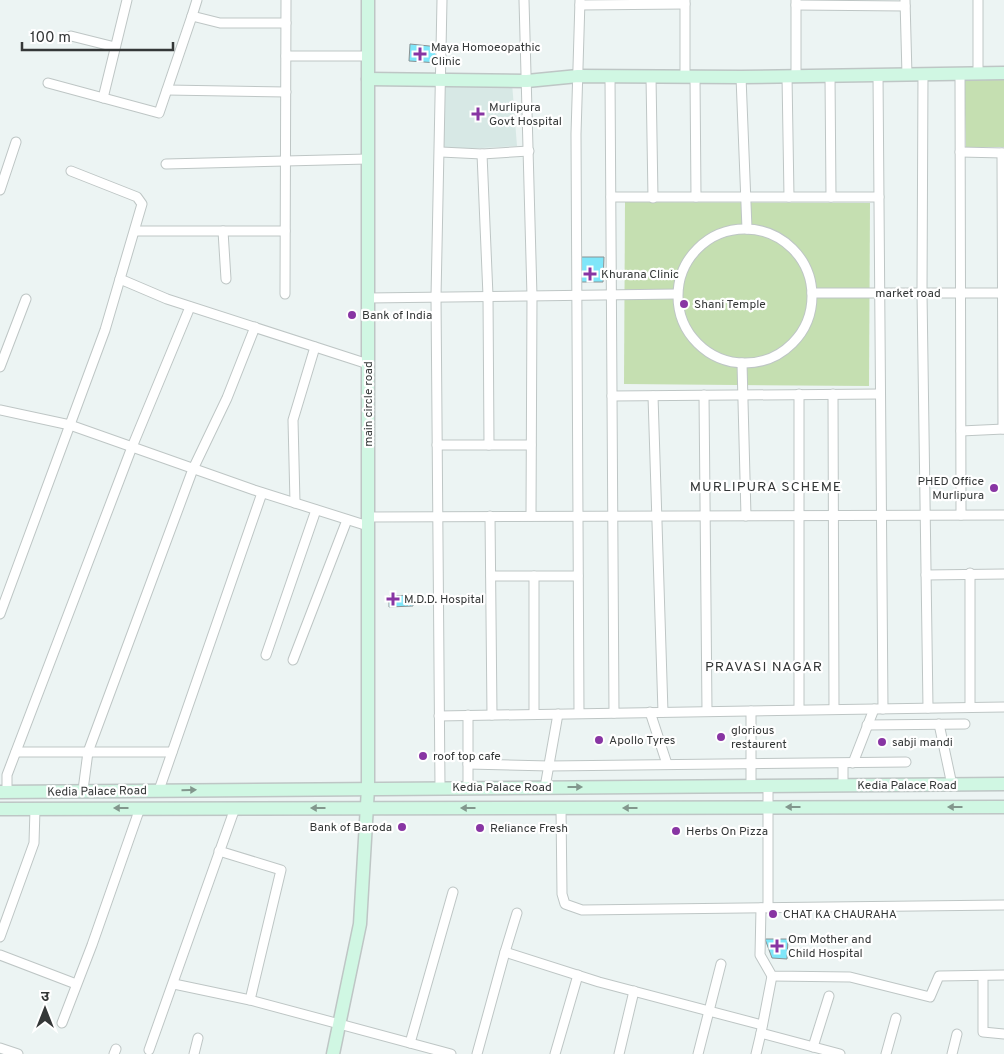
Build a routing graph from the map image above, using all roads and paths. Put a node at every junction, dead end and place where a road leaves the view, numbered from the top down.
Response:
1 (127, 0) edge
2 (196, 0) edge
3 (286, 0) edge
4 (368, 0) edge
5 (442, 0) edge
6 (524, 0) edge
7 (978, 0) edge
8 (580, 2) edge
9 (685, 2) edge
10 (796, 3) edge
11 (904, 3) edge
12 (192, 16) junction
13 (286, 23) junction
14 (71, 36) dead end
15 (115, 48) junction
16 (286, 56) junction
17 (368, 56) junction
18 (1004, 73) edge
19 (923, 74) junction
20 (960, 74) junction
21 (978, 74) junction
22 (878, 75) junction
23 (907, 75) junction
24 (578, 76) junction
25 (610, 76) junction
26 (792, 76) junction
27 (830, 76) junction
28 (651, 77) junction
29 (690, 77) junction
30 (740, 77) junction
31 (368, 79) junction
32 (442, 80) junction
33 (527, 81) junction
34 (48, 83) dead end
35 (167, 90) junction
36 (286, 92) junction
37 (103, 98) junction
38 (16, 142) dead end
39 (529, 151) junction
40 (441, 152) junction
41 (960, 152) junction
42 (1003, 153) edge
43 (482, 154) junction
44 (368, 159) junction
45 (286, 161) junction
46 (166, 164) dead end
47 (71, 170) dead end
48 (0, 190) edge
49 (611, 197) junction
50 (696, 197) junction
51 (746, 197) junction
52 (788, 197) junction
53 (831, 197) junction
54 (879, 197) junction
55 (653, 198) junction
56 (747, 229) junction
57 (135, 231) junction
58 (224, 231) junction
59 (285, 231) junction
60 (120, 279) junction
61 (226, 279) dead end
62 (812, 293) junction
63 (880, 293) junction
64 (922, 293) junction
65 (960, 293) junction
66 (285, 294) dead end
67 (677, 294) junction
68 (1003, 294) edge
69 (612, 295) junction
70 (488, 296) junction
71 (532, 296) junction
72 (576, 296) junction
73 (436, 297) junction
74 (368, 298) junction
75 (26, 299) dead end
76 (190, 307) junction
77 (255, 327) junction
78 (315, 347) junction
79 (742, 363) junction
80 (368, 364) junction
81 (0, 367) edge
82 (799, 394) junction
83 (833, 394) junction
84 (880, 394) junction
85 (704, 395) junction
86 (743, 395) junction
87 (612, 396) junction
88 (653, 396) junction
89 (0, 410) edge
90 (70, 425) junction
91 (1003, 429) edge
92 (961, 431) junction
93 (437, 445) junction
94 (489, 445) junction
95 (531, 445) junction
96 (132, 447) junction
97 (194, 469) junction
98 (262, 493) junction
99 (295, 503) junction
100 (316, 510) junction
101 (799, 515) junction
102 (832, 515) junction
103 (881, 515) junction
104 (926, 515) junction
105 (961, 515) junction
106 (1004, 515) edge
107 (438, 516) junction
108 (490, 516) junction
109 (531, 516) junction
110 (578, 516) junction
111 (613, 516) junction
112 (656, 516) junction
113 (704, 516) junction
114 (746, 516) junction
115 (347, 520) junction
116 (368, 521) junction
117 (970, 574) junction
118 (1004, 574) edge
119 (926, 575) junction
120 (490, 576) junction
121 (534, 576) junction
122 (578, 576) junction
123 (0, 614) edge
124 (266, 656) dead end
125 (293, 660) dead end
126 (1004, 706) edge
127 (970, 707) junction
128 (928, 708) junction
129 (799, 709) junction
130 (834, 709) junction
131 (878, 709) junction
132 (707, 711) junction
133 (752, 711) junction
134 (650, 712) junction
135 (663, 712) junction
136 (579, 713) junction
137 (614, 713) junction
138 (534, 714) junction
139 (558, 714) junction
140 (468, 715) junction
141 (492, 715) junction
142 (439, 716) junction
143 (939, 724) junction
144 (965, 724) dead end
145 (867, 726) junction
146 (16, 752) junction
147 (88, 752) junction
148 (172, 752) junction
149 (906, 762) dead end
150 (853, 763) junction
151 (468, 764) junction
152 (666, 764) junction
153 (751, 764) junction
154 (843, 764) junction
155 (549, 766) junction
156 (1004, 784) edge
157 (844, 785) junction
158 (952, 785) junction
159 (751, 786) junction
160 (768, 786) junction
161 (440, 787) junction
162 (468, 787) junction
163 (545, 787) junction
164 (368, 788) junction
165 (83, 790) junction
166 (159, 790) junction
167 (3, 792) edge
168 (768, 807) junction
169 (1004, 807) edge
170 (0, 808) edge
171 (35, 808) junction
172 (140, 808) junction
173 (235, 808) junction
174 (367, 808) junction
175 (561, 808) junction
176 (219, 851) junction
177 (454, 892) dead end
178 (1004, 904) edge
179 (765, 908) junction
180 (5, 911) edge
181 (517, 913) dead end
182 (0, 937) edge
183 (505, 952) junction
184 (0, 955) edge
185 (721, 964) dead end
186 (578, 975) junction
187 (772, 976) junction
188 (983, 976) junction
189 (1004, 976) edge
190 (76, 984) junction
191 (174, 984) junction
192 (634, 991) junction
193 (829, 996) dead end
194 (250, 1000) junction
195 (709, 1011) junction
196 (896, 1018) dead end
197 (62, 1023) dead end
198 (340, 1024) junction
199 (761, 1029) junction
200 (958, 1034) dead end
201 (1004, 1034) edge
202 (198, 1038) dead end
203 (410, 1043) junction
204 (812, 1047) junction
205 (0, 1048) edge
206 (149, 1050) dead end
207 (18, 1054) edge
208 (194, 1054) edge
209 (333, 1054) edge
210 (451, 1054) edge
211 (477, 1054) edge
212 (555, 1054) edge
213 (620, 1054) edge
214 (698, 1054) edge
215 (756, 1054) edge
216 (840, 1054) edge
217 (886, 1054) edge
218 (952, 1054) edge

1 - 15 street
2 - 12 street
3 - 13 street
4 - 17 street, main circle road
5 - 32 street
6 - 33 street
7 - 21 street
8 - 9 street
8 - 24 street
9 - 29 street
10 - 11 street
10 - 26 street
11 - 23 street
12 - 13 street
12 - 35 street
13 - 16 street
14 - 15 street
15 - 37 street
16 - 17 street
16 - 36 street
17 - 31 street, main circle road
18 - 21 street
19 - 20 street
19 - 23 street
19 - 64 street
20 - 21 street
20 - 41 street
22 - 23 street
22 - 27 street
22 - 54 street
24 - 25 street
24 - 33 street
24 - 72 street
25 - 28 street
25 - 49 street
26 - 27 street
26 - 30 street
26 - 52 street
27 - 53 street
28 - 29 street
28 - 55 street
29 - 30 street
29 - 50 street
30 - 51 street
31 - 32 street
31 - 44 street, main circle road
32 - 33 street
32 - 40 street
33 - 39 street
34 - 37 street
35 - 36 street
35 - 37 street
36 - 45 street
38 - 48 street
39 - 43 street
39 - 71 street
40 - 43 street
40 - 73 street
41 - 42 street
41 - 65 street
42 - 68 street
43 - 70 street
44 - 45 street
44 - 74 street, main circle road
45 - 46 street
45 - 59 street
47 - 57 street
49 - 55 street
49 - 69 street
50 - 51 street
50 - 55 street
51 - 52 street
51 - 56 street
52 - 53 street
53 - 54 street
54 - 63 street
56 - 62 street
56 - 67 street
57 - 58 street
57 - 60 street
58 - 59 street
58 - 61 street
59 - 66 street
60 - 76 street
60 - 90 street
62 - 63 street, market road
62 - 79 street
63 - 64 street, market road
63 - 84 street
64 - 65 street, market road
64 - 104 street
65 - 68 street, market road
65 - 92 street
67 - 69 street
67 - 79 street
68 - 91 street
69 - 72 street
69 - 87 street
70 - 71 street
70 - 73 street
70 - 94 street
71 - 72 street
71 - 95 street
72 - 110 street
73 - 74 street
73 - 93 street
74 - 80 street, main circle road
75 - 81 street
76 - 77 street
76 - 96 street
77 - 78 street
77 - 97 street
78 - 80 street
78 - 99 street
79 - 86 street
80 - 116 street, main circle road
82 - 83 street
82 - 86 street
82 - 101 street
83 - 84 street
83 - 102 street
84 - 103 street
85 - 86 street
85 - 88 street
85 - 113 street
86 - 114 street
87 - 88 street
87 - 111 street
88 - 112 street
89 - 90 street
90 - 96 street
90 - 123 street
91 - 92 street
92 - 105 street
93 - 94 street
93 - 107 street
94 - 95 street
95 - 109 street
96 - 97 street
96 - 146 street
97 - 98 street
97 - 147 street
98 - 99 street
98 - 148 street
99 - 100 street
100 - 115 street
100 - 124 street
101 - 102 street
101 - 114 street
101 - 129 street
102 - 103 street
102 - 130 street
103 - 104 street
103 - 131 street
104 - 105 street
104 - 119 street
105 - 106 street
107 - 108 street
107 - 116 street
107 - 142 street
108 - 109 street
108 - 120 street
109 - 110 street
110 - 111 street
110 - 122 street
111 - 112 street
111 - 137 street
112 - 113 street
112 - 135 street
113 - 114 street
113 - 132 street
115 - 116 street
115 - 125 street
116 - 164 street, main circle road
117 - 118 street
117 - 119 street
117 - 127 street
119 - 128 street
120 - 121 street
120 - 141 street
121 - 122 street
121 - 138 street
122 - 136 street
126 - 127 street
127 - 128 street
128 - 131 street
129 - 130 street
129 - 133 street
130 - 131 street
131 - 145 street
132 - 133 street
132 - 135 street
133 - 153 street
134 - 135 street
134 - 137 street
134 - 152 street
136 - 137 street
136 - 139 street
138 - 139 street
138 - 141 street
139 - 155 street
140 - 141 street
140 - 142 street
140 - 151 street
142 - 161 street
143 - 144 street
143 - 145 street
143 - 158 street
145 - 150 street
146 - 147 street
146 - 167 street
147 - 148 street
147 - 165 street
148 - 166 street
149 - 150 street
150 - 154 street
151 - 155 street
151 - 162 street
152 - 153 street
152 - 155 street
153 - 154 street
153 - 159 street
154 - 157 street
155 - 163 street
156 - 158 street, Kedia Palace Road
157 - 158 street, Kedia Palace Road
157 - 160 street, Kedia Palace Road
159 - 160 street, Kedia Palace Road
163 -> 159 street, Kedia Palace Road
160 - 168 street
161 - 162 street, Kedia Palace Road
161 - 164 street, Kedia Palace Road
162 - 163 street, Kedia Palace Road
166 -> 164 street, Kedia Palace Road
164 - 174 street, main circle road
165 - 166 street, Kedia Palace Road
165 - 167 street, Kedia Palace Road
169 -> 168 street, Kedia Palace Road
168 -> 175 street, Kedia Palace Road
168 - 179 street
170 - 171 street, Kedia Palace Road
172 -> 171 street, Kedia Palace Road
171 - 180 street
172 - 173 street, Kedia Palace Road
172 - 190 street
174 -> 173 street, Kedia Palace Road
173 - 176 street
175 -> 174 street, Kedia Palace Road
174 - 198 street, main circle road
175 - 179 street
176 - 191 street
176 - 194 street
177 - 203 street
178 - 179 street
179 - 187 street
180 - 182 street
181 - 183 street
183 - 186 street
183 - 211 street
184 - 190 street
185 - 195 street
186 - 192 street
186 - 212 street
187 - 188 street
187 - 199 street
188 - 189 street
188 - 201 street
190 - 197 street
191 - 194 street
191 - 206 street
192 - 195 street
192 - 213 street
193 - 204 street
194 - 198 street
195 - 199 street
195 - 214 street
196 - 217 street
198 - 203 street
198 - 209 street, main circle road
199 - 204 street
199 - 215 street
200 - 218 street
202 - 208 street
203 - 210 street
204 - 216 street
205 - 207 street

